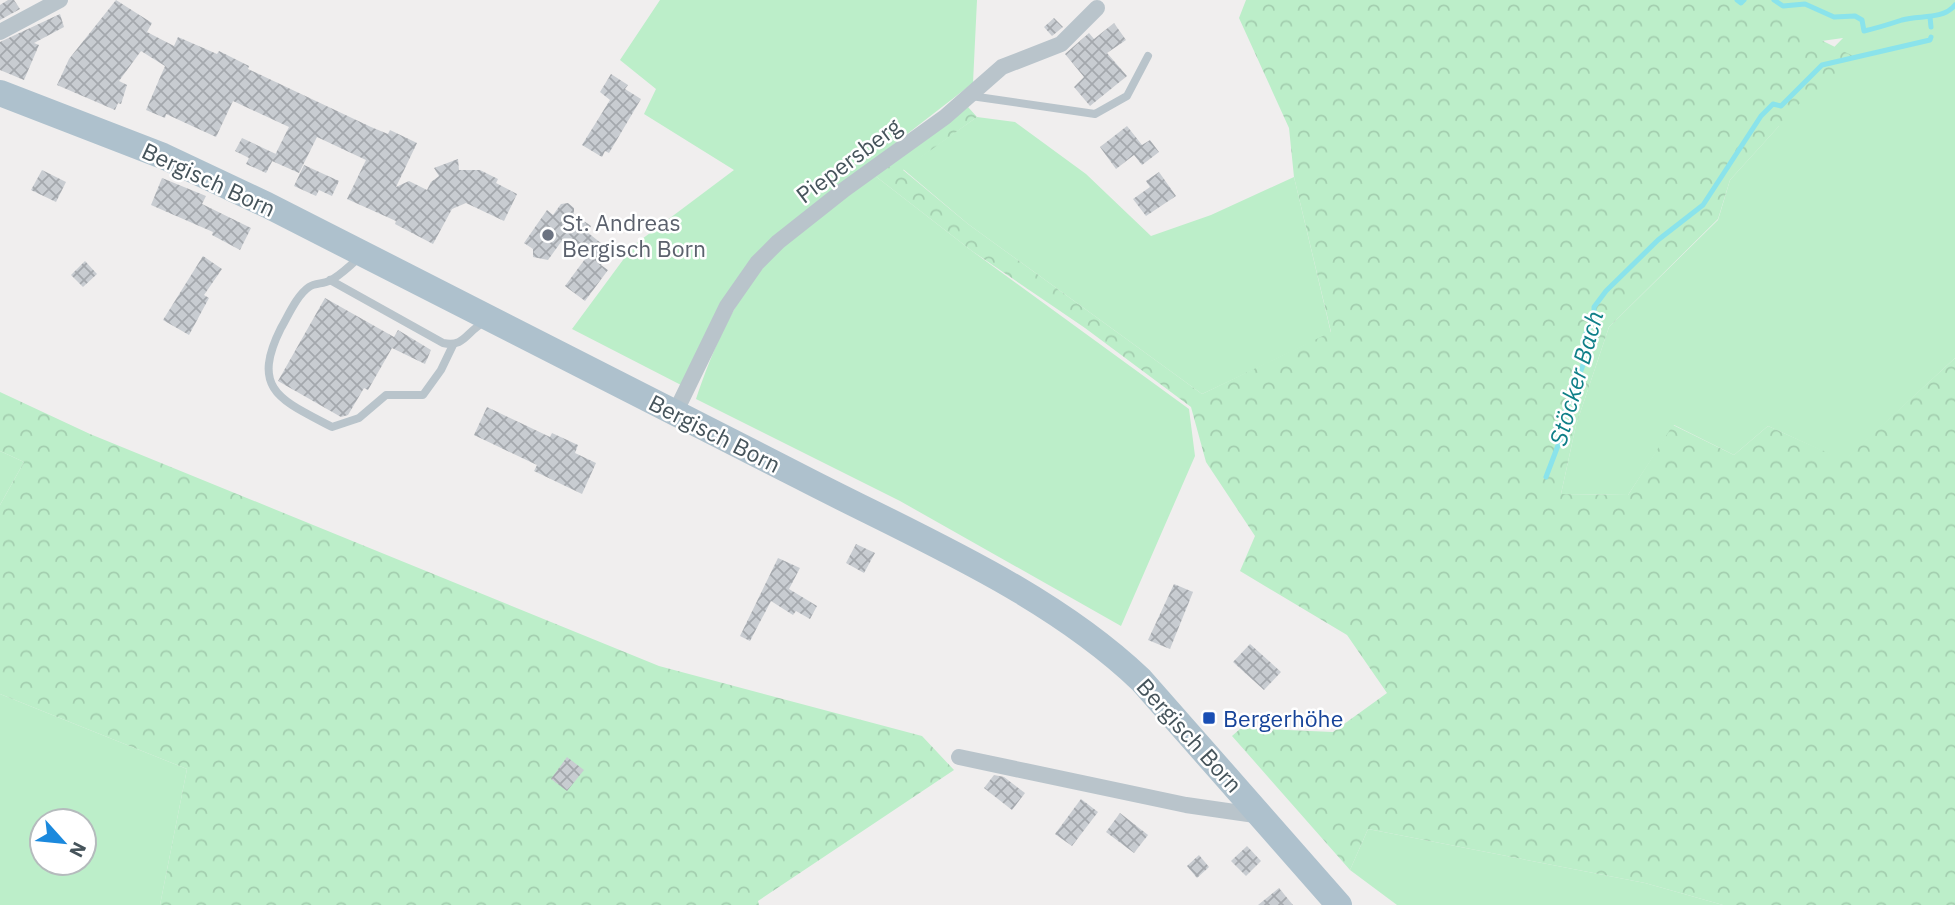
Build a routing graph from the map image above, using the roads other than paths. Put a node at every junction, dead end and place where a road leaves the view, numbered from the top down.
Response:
1 (60, 0) edge
2 (1102, 4) edge
3 (0, 32) edge
4 (1148, 56) dead end
5 (0, 93) edge
6 (971, 96) junction
7 (365, 254) junction
8 (330, 280) junction
9 (492, 318) junction
10 (453, 345) junction
11 (675, 413) junction
12 (959, 757) dead end
13 (1260, 811) junction
14 (1339, 905) edge

1 - 3 street
2 - 6 street, Piepersberg
4 - 6 lane
5 - 7 main road, Bergisch Born
6 - 11 street, Piepersberg
7 - 8 lane
7 - 9 main road, Bergisch Born
8 - 10 lane
8 - 10 lane
9 - 10 lane
9 - 11 main road, Bergisch Born
11 - 13 main road, Bergisch Born
12 - 13 street
13 - 14 main road, Bergisch Born

